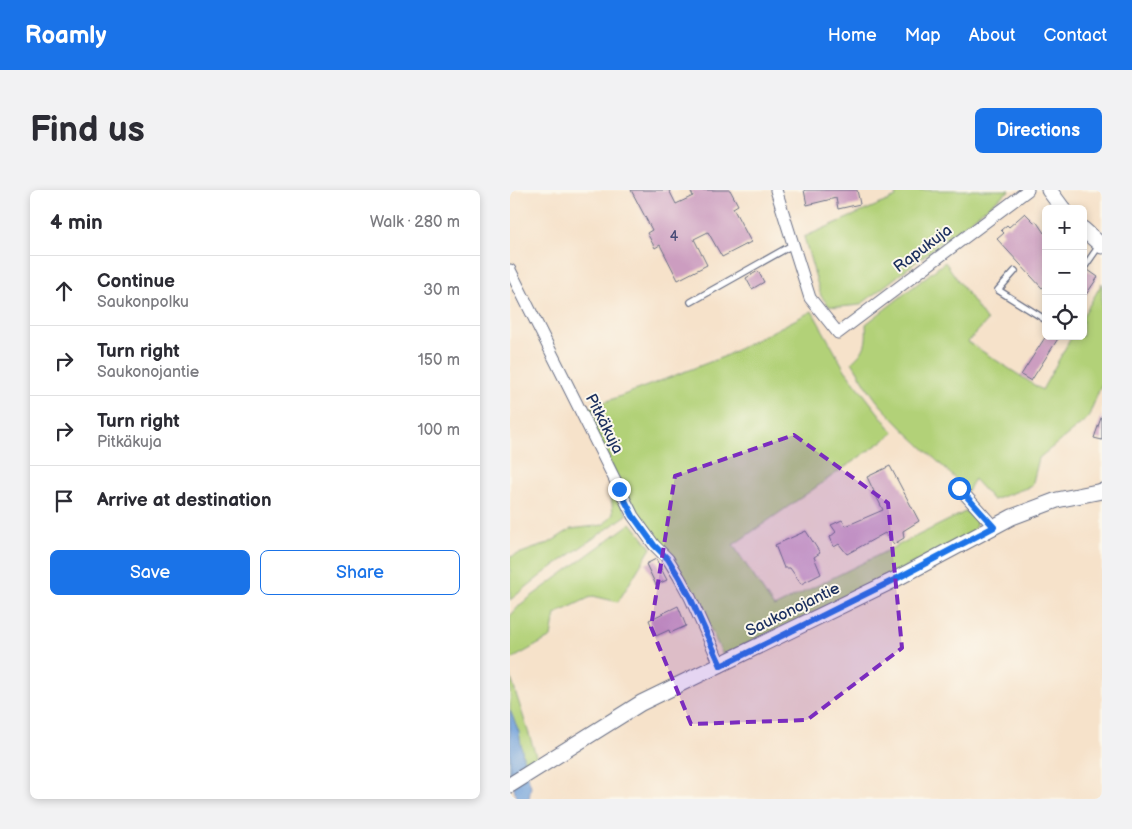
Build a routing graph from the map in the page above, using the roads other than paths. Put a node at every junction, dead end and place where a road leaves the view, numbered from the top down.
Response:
1 (776, 190) edge
2 (1028, 190) edge
3 (1049, 190) edge
4 (1061, 205) edge
5 (1087, 233) edge
6 (794, 244) junction
7 (1101, 245) edge
8 (1087, 264) edge
9 (510, 270) edge
10 (1014, 271) dead end
11 (691, 302) dead end
12 (1042, 318) edge
13 (959, 488) dead end
14 (1102, 491) edge
15 (994, 527) junction
16 (721, 666) junction
17 (510, 786) edge

1 - 6 street
2 - 6 street, Rapukuja
3 - 4 street
5 - 7 street
6 - 11 lane
7 - 8 lane
9 - 16 street, Pitkäkuja
10 - 12 lane
13 - 15 street
14 - 15 street, Saukonojantie
15 - 16 street, Saukonojantie
16 - 17 street, Saukonojantie

